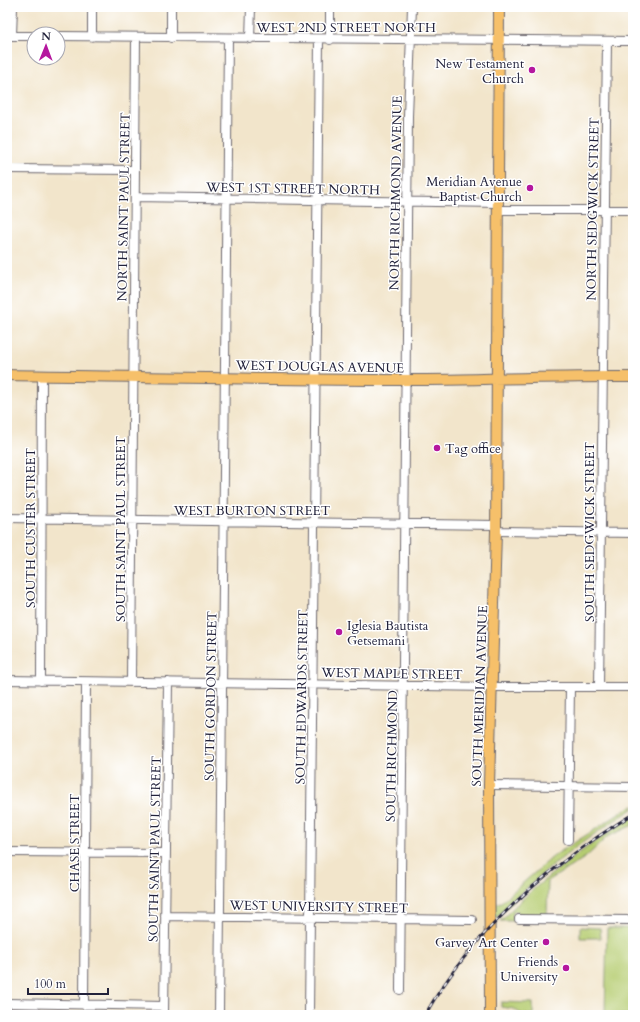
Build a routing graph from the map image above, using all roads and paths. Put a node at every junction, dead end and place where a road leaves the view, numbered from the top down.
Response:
1 (13, 7) edge
2 (92, 7) edge
3 (172, 7) edge
4 (251, 7) edge
5 (330, 7) edge
6 (412, 7) edge
7 (499, 7) edge
8 (10, 36) edge
9 (26, 36) edge
10 (66, 36) edge
11 (92, 37) junction
12 (136, 37) junction
13 (171, 38) junction
14 (228, 38) junction
15 (250, 38) junction
16 (319, 40) junction
17 (330, 40) junction
18 (411, 40) junction
19 (499, 40) junction
20 (607, 41) junction
21 (633, 41) edge
22 (7, 169) edge
23 (135, 170) junction
24 (135, 197) junction
25 (226, 200) junction
26 (316, 200) junction
27 (407, 201) junction
28 (499, 206) junction
29 (604, 210) junction
30 (633, 210) edge
31 (7, 375) edge
32 (42, 376) junction
33 (133, 377) junction
34 (602, 377) junction
35 (633, 377) edge
36 (224, 378) junction
37 (496, 378) junction
38 (314, 379) junction
39 (405, 380) junction
40 (7, 518) edge
41 (42, 519) junction
42 (132, 521) junction
43 (224, 522) junction
44 (314, 522) junction
45 (404, 524) junction
46 (496, 528) junction
47 (601, 533) junction
48 (633, 533) edge
49 (7, 680) edge
50 (41, 681) junction
51 (86, 682) junction
52 (131, 682) junction
53 (168, 682) junction
54 (222, 683) junction
55 (314, 684) junction
56 (403, 686) junction
57 (492, 687) junction
58 (570, 687) junction
59 (599, 687) junction
60 (633, 687) edge
61 (489, 785) junction
62 (569, 786) junction
63 (633, 787) edge
64 (568, 840) dead end
65 (7, 852) edge
66 (86, 852) junction
67 (166, 853) junction
68 (165, 916) junction
69 (220, 917) junction
70 (310, 918) junction
71 (401, 919) junction
72 (472, 920) dead end
73 (519, 920) dead end
74 (633, 920) edge
75 (400, 990) dead end
76 (7, 1004) edge
77 (84, 1004) junction
78 (164, 1006) junction
79 (164, 1015) edge
80 (219, 1015) edge
81 (309, 1015) edge
82 (490, 1015) edge

1 - 8 street
2 - 11 street
3 - 13 street
4 - 15 street
5 - 17 street
6 - 18 street, NORTH RICHMOND AVENUE
7 - 19 main road, SOUTH MERIDIAN AVENUE
8 - 9 street
10 - 11 street, WEST 2ND STREET NORTH
11 - 12 street, WEST 2ND STREET NORTH
12 - 13 street, WEST 2ND STREET NORTH
12 - 23 street, NORTH SAINT PAUL STREET
13 - 14 street, WEST 2ND STREET NORTH
14 - 15 street, WEST 2ND STREET NORTH
14 - 25 street, SOUTH GORDON STREET
15 - 16 street, WEST 2ND STREET NORTH
16 - 17 street, WEST 2ND STREET NORTH
16 - 26 street, SOUTH EDWARDS STREET
17 - 18 street, WEST 2ND STREET NORTH
18 - 19 street, WEST 2ND STREET NORTH
18 - 27 street, NORTH RICHMOND AVENUE
19 - 20 street, WEST 2ND STREET NORTH
19 - 28 main road, SOUTH MERIDIAN AVENUE
20 - 21 street, WEST 2ND STREET NORTH
20 - 29 street, NORTH SEDGWICK STREET
22 - 23 street
23 - 24 street, NORTH SAINT PAUL STREET
24 - 25 street, WEST 1ST STREET NORTH
24 - 33 street, NORTH SAINT PAUL STREET
25 - 26 street, WEST 1ST STREET NORTH
25 - 36 street, SOUTH GORDON STREET
26 - 27 street, WEST 1ST STREET NORTH
26 - 38 street, SOUTH EDWARDS STREET
27 - 28 street, WEST 1ST STREET NORTH
27 - 39 street, NORTH RICHMOND AVENUE
28 - 29 street, WEST 1ST STREET NORTH
28 - 37 main road, SOUTH MERIDIAN AVENUE
29 - 30 street, WEST 1ST STREET NORTH
29 - 34 street, NORTH SEDGWICK STREET
31 - 32 main road, WEST DOUGLAS AVENUE
32 - 33 main road, WEST DOUGLAS AVENUE
32 - 41 street, SOUTH CUSTER STREET
33 - 36 main road, WEST DOUGLAS AVENUE
33 - 42 street, SOUTH SAINT PAUL STREET
34 - 35 main road, WEST DOUGLAS AVENUE
34 - 37 main road, WEST DOUGLAS AVENUE
34 - 47 street, SOUTH SEDGWICK STREET
36 - 38 main road, WEST DOUGLAS AVENUE
36 - 43 street, SOUTH GORDON STREET
37 - 39 main road, WEST DOUGLAS AVENUE
37 - 46 main road, SOUTH MERIDIAN AVENUE
38 - 39 main road, WEST DOUGLAS AVENUE
38 - 44 street, SOUTH EDWARDS STREET
39 - 45 street, SOUTH RICHMOND
40 - 41 street, WEST BURTON STREET
41 - 42 street, WEST BURTON STREET
41 - 50 street, SOUTH CUSTER STREET
42 - 43 street, WEST BURTON STREET
42 - 52 street, SOUTH SAINT PAUL STREET
43 - 44 street, WEST BURTON STREET
43 - 54 street, SOUTH GORDON STREET
44 - 45 street, WEST BURTON STREET
44 - 55 street, SOUTH EDWARDS STREET
45 - 46 street, WEST BURTON STREET
45 - 56 street, SOUTH RICHMOND
46 - 47 street, WEST BURTON STREET
46 - 57 main road, SOUTH MERIDIAN AVENUE
47 - 48 street, WEST BURTON STREET
47 - 59 street, SOUTH SEDGWICK STREET
49 - 50 street, WEST MAPLE STREET
50 - 51 street, WEST MAPLE STREET
51 - 52 street, WEST MAPLE STREET
51 - 66 street, CHASE STREET
52 - 53 street, WEST MAPLE STREET
53 - 54 street, WEST MAPLE STREET
53 - 67 street, SOUTH SAINT PAUL STREET
54 - 55 street, WEST MAPLE STREET
54 - 69 street, SOUTH GORDON STREET
55 - 56 street, WEST MAPLE STREET
55 - 70 street, SOUTH EDWARDS STREET
56 - 57 street, WEST MAPLE STREET
56 - 71 street, SOUTH RICHMOND
57 - 58 street, WEST MAPLE STREET
57 - 61 main road, SOUTH MERIDIAN AVENUE
58 - 59 street, WEST MAPLE STREET
58 - 62 street
59 - 60 street, WEST MAPLE STREET
61 - 62 street
61 - 82 main road, SOUTH MERIDIAN AVENUE
62 - 63 street
62 - 64 street
65 - 66 street
66 - 67 street
66 - 77 street, CHASE STREET
67 - 68 street, SOUTH SAINT PAUL STREET
68 - 69 street, WEST UNIVERSITY STREET
68 - 78 street, SOUTH SAINT PAUL STREET
69 - 70 street, WEST UNIVERSITY STREET
69 - 80 street, SOUTH GORDON STREET
70 - 71 street, WEST UNIVERSITY STREET
70 - 81 street, SOUTH EDWARDS STREET
71 - 72 street, WEST UNIVERSITY STREET
71 - 75 street, SOUTH RICHMOND
73 - 74 street
76 - 77 street
77 - 78 street
78 - 79 street, SOUTH SAINT PAUL STREET

